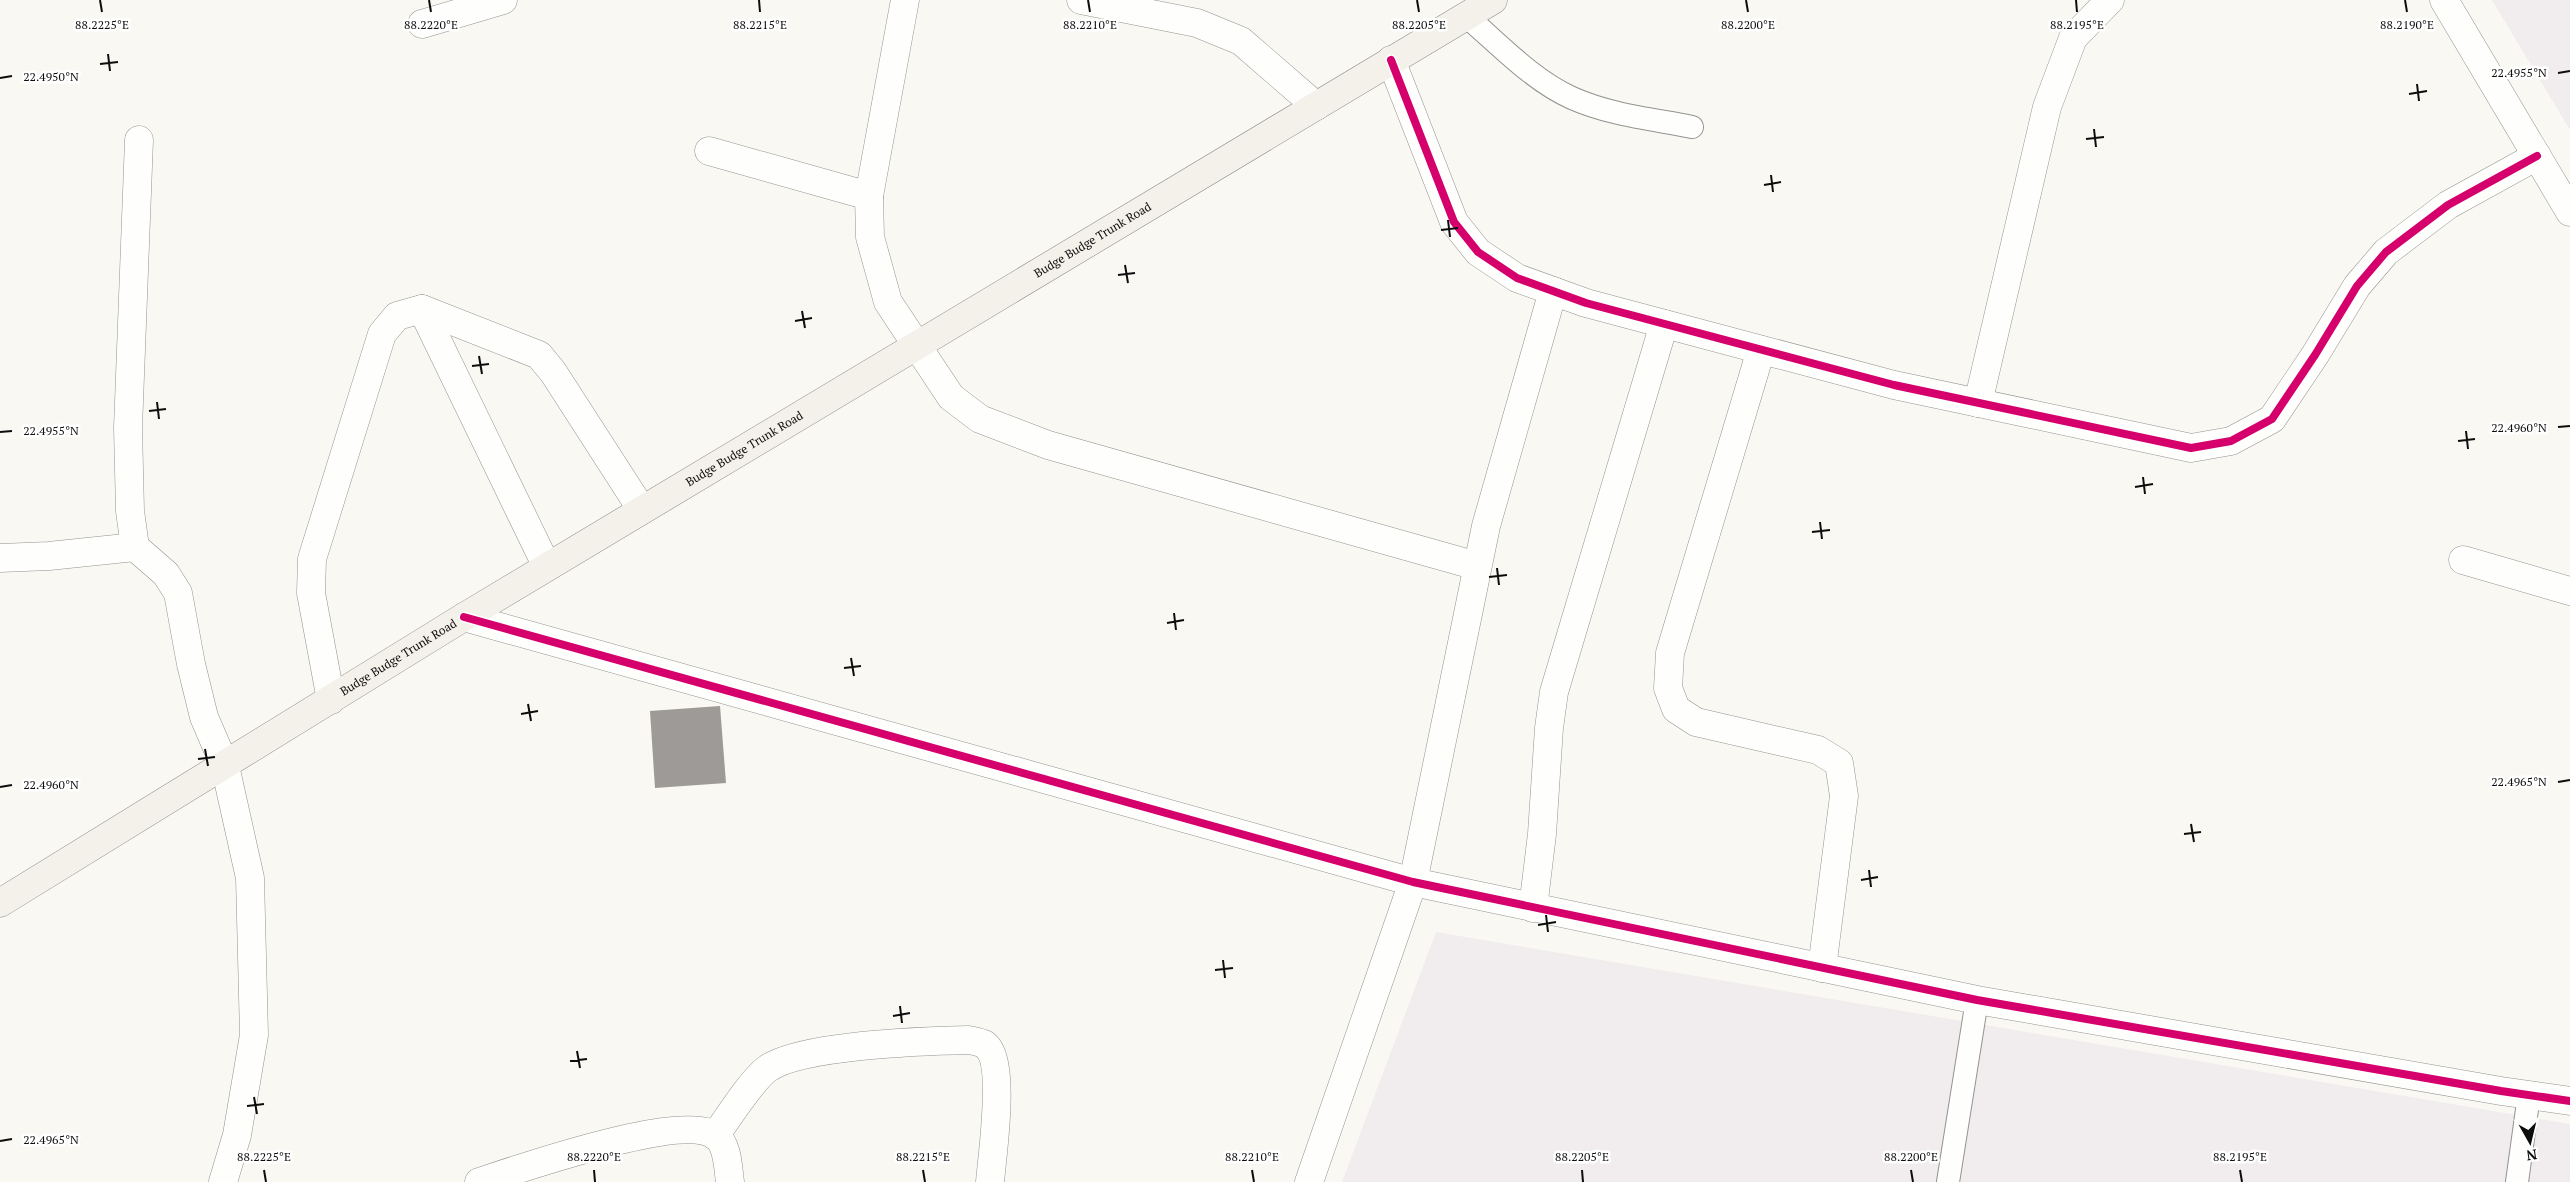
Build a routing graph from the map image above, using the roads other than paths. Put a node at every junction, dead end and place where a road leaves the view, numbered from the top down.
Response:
1 (503, 0) edge
2 (905, 0) edge
3 (1080, 0) edge
4 (1493, 0) edge
5 (2110, 0) edge
6 (2444, 0) edge
7 (1466, 16) junction
8 (422, 24) dead end
9 (1391, 60) junction
10 (1316, 106) junction
11 (1692, 127) dead end
12 (139, 140) dead end
13 (709, 151) dead end
14 (2537, 156) junction
15 (869, 196) junction
16 (2570, 212) edge
17 (1553, 291) junction
18 (422, 309) junction
19 (1664, 324) junction
20 (916, 346) junction
21 (1761, 350) junction
22 (1978, 403) junction
23 (642, 510) junction
24 (135, 547) junction
25 (0, 558) edge
26 (2463, 560) dead end
27 (1477, 566) junction
28 (547, 567) junction
29 (2570, 591) edge
30 (464, 617) junction
31 (332, 700) junction
32 (225, 766) junction
33 (1413, 882) junction
34 (0, 903) edge
35 (1533, 908) junction
36 (1822, 968) junction
37 (1976, 1000) junction
38 (2529, 1095) junction
39 (2570, 1100) edge
40 (715, 1136) junction
41 (223, 1182) edge
42 (479, 1182) edge
43 (730, 1182) edge
44 (990, 1182) edge
45 (1309, 1182) edge
46 (1948, 1182) edge
47 (2517, 1182) edge

1 - 8 street
2 - 15 street
3 - 10 street
4 - 7 main road, Budge Budge Trunk Road
5 - 22 street
6 - 14 street
7 - 9 main road, Budge Budge Trunk Road
7 - 11 lane
9 - 10 main road, Budge Budge Trunk Road
9 - 17 street
10 - 20 main road, Budge Budge Trunk Road
12 - 24 street
13 - 15 street
14 - 16 street
14 - 22 street
15 - 20 street
17 - 19 street
17 - 27 street
18 - 23 street
18 - 28 street
18 - 31 street
19 - 21 street
19 - 35 street
20 - 23 main road, Budge Budge Trunk Road
20 - 27 street
21 - 22 street
21 - 36 street
23 - 28 main road, Budge Budge Trunk Road
24 - 25 street
24 - 32 street
26 - 29 street
27 - 33 street
28 - 30 main road, Budge Budge Trunk Road
30 - 31 main road, Budge Budge Trunk Road
30 - 33 street
31 - 32 main road, Budge Budge Trunk Road
32 - 34 main road, Budge Budge Trunk Road
32 - 41 street
33 - 35 street
33 - 45 street
35 - 36 street
36 - 37 street
37 - 38 street
37 - 46 lane
38 - 39 street
38 - 47 lane
40 - 42 street
40 - 43 street
40 - 44 street

